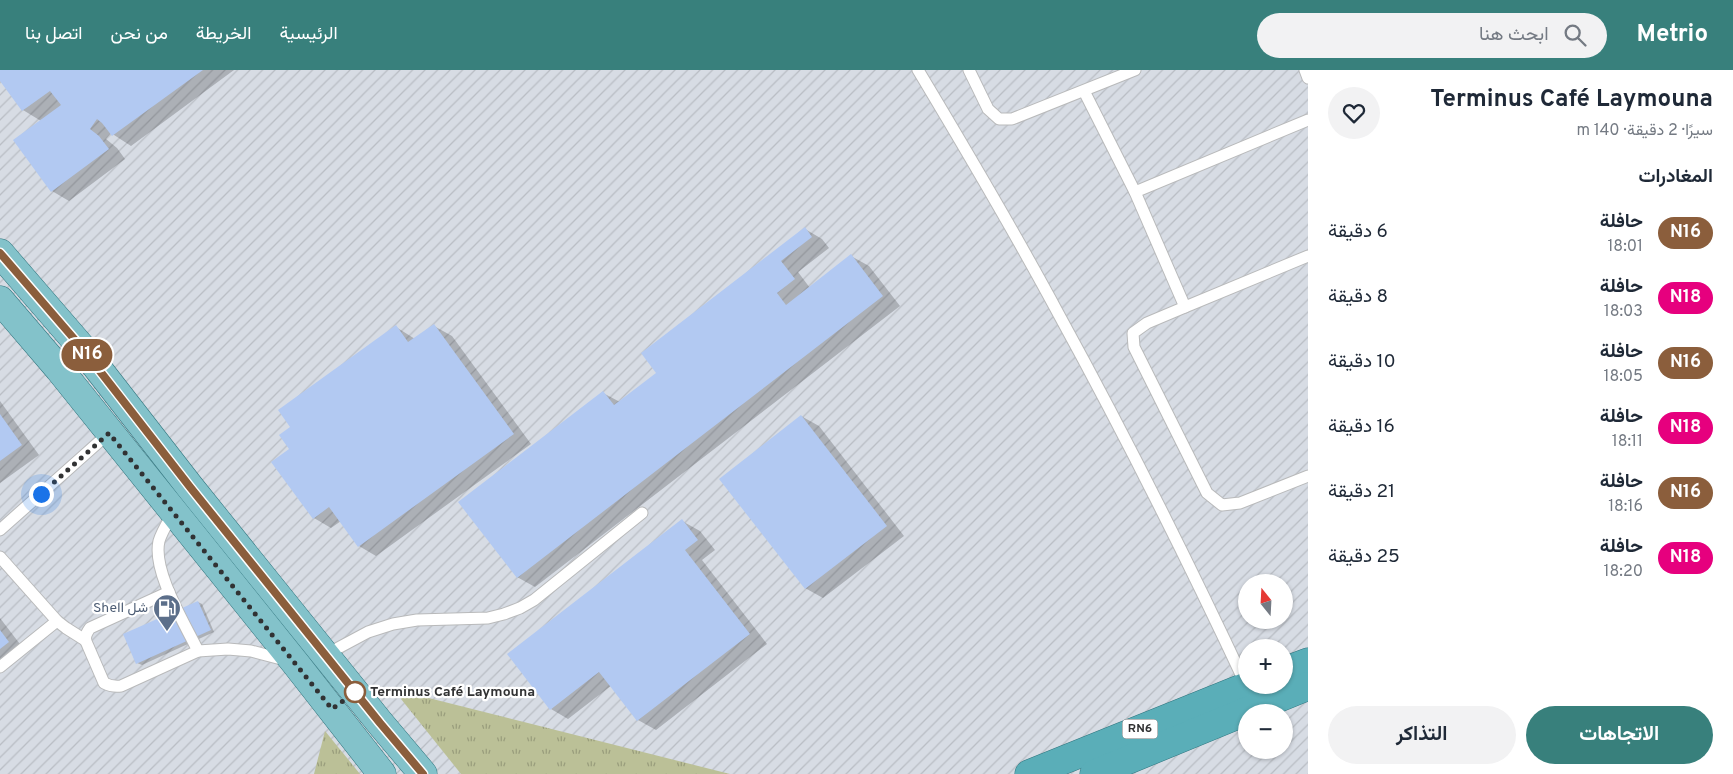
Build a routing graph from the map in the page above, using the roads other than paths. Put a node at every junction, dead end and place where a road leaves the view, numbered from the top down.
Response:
1 (918, 70) edge
2 (969, 70) edge
3 (1135, 70) edge
4 (1305, 70) edge
5 (1308, 78) edge
6 (1084, 92) junction
7 (1308, 120) edge
8 (1135, 192) junction
9 (0, 253) edge
10 (1308, 256) edge
11 (0, 300) edge
12 (1185, 307) junction
13 (109, 433) junction
14 (1308, 476) edge
15 (173, 513) junction
16 (642, 513) dead end
17 (0, 530) edge
18 (0, 557) edge
19 (169, 592) junction
20 (57, 621) junction
21 (85, 640) junction
22 (198, 651) junction
23 (326, 655) junction
24 (1308, 662) edge
25 (296, 664) junction
26 (1238, 666) edge
27 (0, 667) edge
28 (1293, 668) edge
29 (1308, 686) edge
30 (1238, 689) edge
31 (382, 774) edge
32 (423, 774) edge
33 (1029, 774) edge
34 (1094, 774) edge

1 - 26 lane
2 - 6 lane
3 - 6 lane
4 - 5 lane
6 - 8 lane
7 - 8 lane
8 - 12 lane
9 - 23 main road
10 - 12 lane
11 - 13 main road
12 - 14 lane
13 - 15 main road
13 - 17 lane
15 - 19 lane
15 - 25 main road
16 - 23 lane
18 - 20 lane
19 - 21 lane
19 - 22 lane
20 - 21 lane
20 - 27 lane
21 - 22 lane
22 - 25 lane
23 - 32 main road
24 - 28 highway
25 - 31 main road
29 - 34 highway, RN6
30 - 33 highway, RN6

